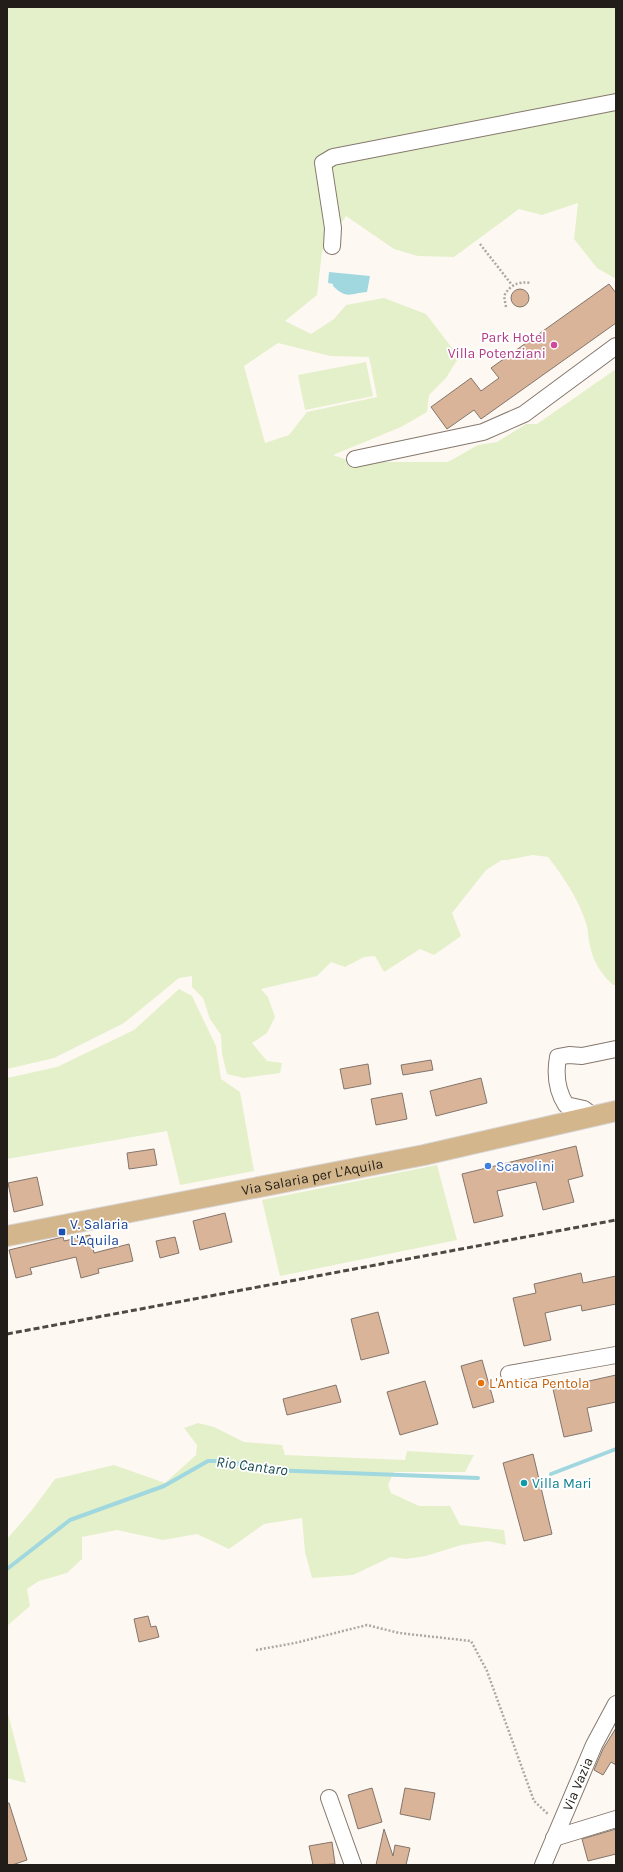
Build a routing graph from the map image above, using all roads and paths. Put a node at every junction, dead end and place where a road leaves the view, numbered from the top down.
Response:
1 (616, 102) edge
2 (480, 244) dead end
3 (332, 246) dead end
4 (531, 282) dead end
5 (512, 285) junction
6 (506, 307) dead end
7 (616, 346) edge
8 (355, 459) dead end
9 (616, 1048) edge
10 (616, 1110) edge
11 (593, 1116) junction
12 (7, 1236) edge
13 (616, 1356) edge
14 (509, 1374) dead end
15 (256, 1650) dead end
16 (616, 1704) edge
17 (329, 1798) dead end
18 (616, 1818) edge
19 (557, 1831) junction
20 (353, 1865) edge
21 (543, 1865) edge

1 - 3 street
2 - 5 path
4 - 5 path
5 - 6 path
7 - 8 street
9 - 11 street
10 - 11 main road, Via Salaria per L'Aquila
11 - 12 main road, Via Salaria per L'Aquila
13 - 14 street
15 - 19 path
16 - 19 street, Via Vazia
17 - 20 street
18 - 19 street
19 - 21 street, Via Vazia

